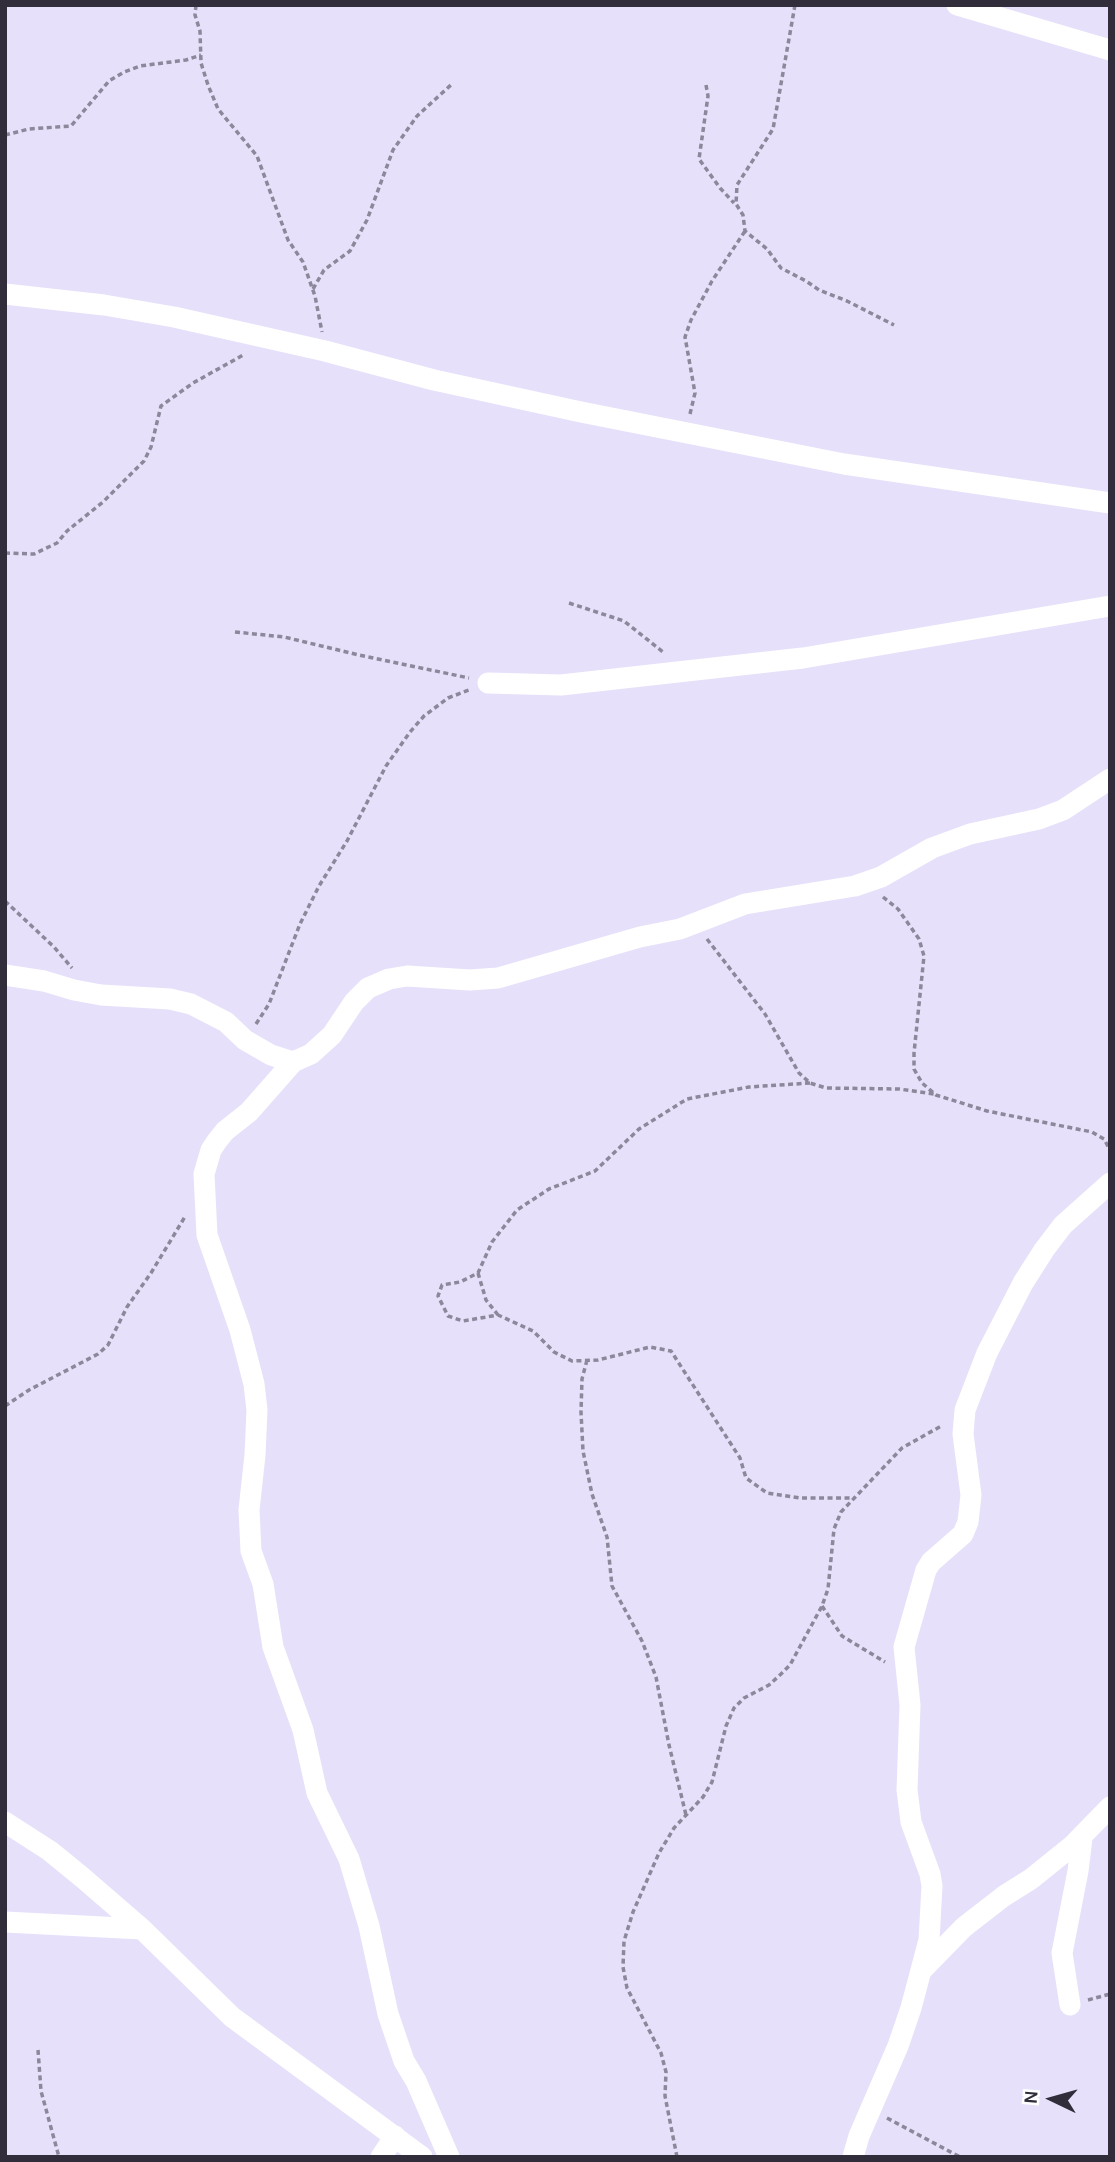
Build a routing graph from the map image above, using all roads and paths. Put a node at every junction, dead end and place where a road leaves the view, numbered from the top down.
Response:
1 (196, 5) edge
2 (795, 5) edge
3 (957, 5) edge
4 (1110, 50) edge
5 (201, 55) junction
6 (452, 84) dead end
7 (706, 85) dead end
8 (5, 135) edge
9 (736, 204) junction
10 (745, 231) junction
11 (313, 289) junction
12 (5, 294) edge
13 (894, 325) dead end
14 (270, 338) junction
15 (325, 351) junction
16 (685, 433) junction
17 (1110, 503) edge
18 (5, 553) edge
19 (569, 603) dead end
20 (1110, 607) edge
21 (235, 632) dead end
22 (686, 671) junction
23 (488, 683) junction
24 (1110, 779) edge
25 (855, 886) junction
26 (5, 901) edge
27 (693, 924) junction
28 (5, 975) edge
29 (89, 993) junction
30 (245, 1040) junction
31 (293, 1062) junction
32 (810, 1083) junction
33 (936, 1095) junction
34 (1110, 1150) edge
35 (1110, 1182) edge
36 (186, 1213) dead end
37 (478, 1273) junction
38 (498, 1315) junction
39 (587, 1360) junction
40 (5, 1406) edge
41 (965, 1410) junction
42 (855, 1498) junction
43 (822, 1606) junction
44 (906, 1675) junction
45 (1110, 1807) edge
46 (686, 1815) junction
47 (5, 1822) edge
48 (1082, 1838) junction
49 (5, 1922) edge
50 (142, 1929) junction
51 (921, 1971) junction
52 (1070, 2005) dead end
53 (38, 2050) dead end
54 (870, 2108) junction
55 (395, 2136) junction
56 (59, 2157) edge
57 (381, 2157) edge
58 (422, 2157) edge
59 (449, 2157) edge
60 (677, 2157) edge
61 (853, 2157) edge
62 (960, 2157) edge

1 - 5 path
2 - 9 path
3 - 4 street
5 - 8 path
5 - 11 path
6 - 11 path
7 - 9 path
9 - 10 path
10 - 13 path
10 - 16 path
11 - 15 path
12 - 14 street
14 - 15 street
14 - 18 path
15 - 16 street
16 - 17 street
19 - 22 path
20 - 22 street
21 - 23 path
22 - 23 street
23 - 30 path
24 - 25 street
25 - 27 street
25 - 33 path
26 - 29 path
27 - 31 street
27 - 32 path
28 - 29 street
29 - 30 street
30 - 31 street
31 - 59 street
32 - 33 path
32 - 37 path
33 - 34 path
35 - 41 street
36 - 40 path
37 - 38 path
37 - 38 path
38 - 39 path
39 - 42 path
39 - 46 path
41 - 42 path
41 - 44 street
42 - 43 path
43 - 44 path
43 - 46 path
44 - 51 street
45 - 48 street
46 - 60 path
47 - 50 street
48 - 51 street
48 - 52 street
49 - 50 street
50 - 55 street
51 - 54 street
53 - 56 path
54 - 61 street
54 - 62 path
55 - 57 street
55 - 58 street

